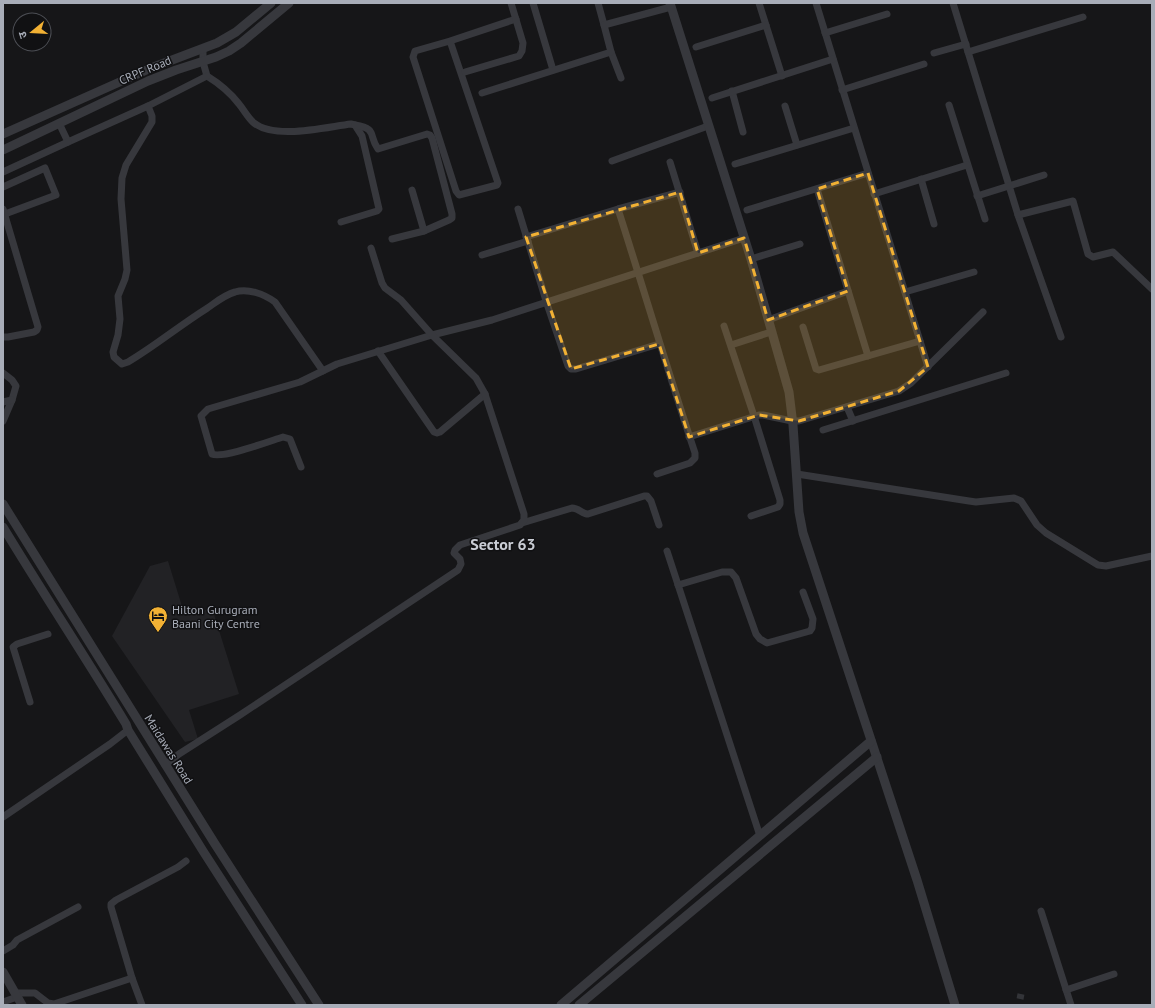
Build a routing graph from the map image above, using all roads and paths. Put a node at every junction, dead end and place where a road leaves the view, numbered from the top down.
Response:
1 (271, 3) edge
2 (289, 3) edge
3 (511, 3) edge
4 (533, 3) edge
5 (598, 3) edge
6 (759, 3) edge
7 (816, 3) edge
8 (953, 3) edge
9 (670, 5) edge
10 (887, 14) dead end
11 (1083, 17) dead end
12 (516, 18) junction
13 (604, 25) junction
14 (766, 25) junction
15 (825, 33) junction
16 (450, 41) junction
17 (966, 44) junction
18 (696, 47) dead end
19 (203, 48) junction
20 (611, 52) junction
21 (968, 52) junction
22 (934, 53) dead end
23 (833, 59) junction
24 (203, 62) junction
25 (924, 64) dead end
26 (554, 70) junction
27 (465, 72) dead end
28 (207, 76) junction
29 (782, 76) junction
30 (621, 78) dead end
31 (842, 90) junction
32 (732, 91) junction
33 (482, 93) dead end
34 (712, 98) dead end
35 (949, 105) dead end
36 (148, 106) junction
37 (785, 106) dead end
38 (59, 123) junction
39 (355, 125) junction
40 (708, 126) junction
41 (854, 128) junction
42 (743, 132) dead end
43 (3, 134) edge
44 (68, 142) junction
45 (797, 146) junction
46 (3, 150) edge
47 (40, 155) junction
48 (612, 161) dead end
49 (670, 162) dead end
50 (735, 164) dead end
51 (967, 165) junction
52 (45, 168) junction
53 (3, 172) edge
54 (868, 173) junction
55 (1044, 175) dead end
56 (921, 179) junction
57 (1010, 186) junction
58 (3, 187) edge
59 (816, 189) junction
60 (412, 190) dead end
61 (680, 192) junction
62 (874, 194) junction
63 (977, 196) junction
64 (518, 209) dead end
65 (618, 209) junction
66 (747, 210) dead end
67 (4, 211) edge
68 (1018, 215) junction
69 (985, 219) dead end
70 (341, 222) dead end
71 (934, 224) dead end
72 (424, 231) junction
73 (744, 238) junction
74 (392, 239) dead end
75 (527, 239) junction
76 (800, 244) dead end
77 (371, 248) dead end
78 (698, 253) junction
79 (482, 254) dead end
80 (751, 259) junction
81 (974, 272) dead end
82 (638, 273) junction
83 (1152, 289) edge
84 (848, 290) junction
85 (905, 292) junction
86 (547, 304) junction
87 (983, 312) dead end
88 (768, 320) junction
89 (724, 326) dead end
90 (803, 327) dead end
91 (771, 332) junction
92 (432, 335) junction
93 (3, 337) edge
94 (1061, 337) dead end
95 (920, 341) junction
96 (659, 344) junction
97 (731, 345) junction
98 (378, 351) junction
99 (868, 356) junction
100 (928, 367) junction
101 (323, 371) junction
102 (3, 373) edge
103 (1006, 373) dead end
104 (485, 394) junction
105 (12, 400) junction
106 (3, 402) edge
107 (847, 407) junction
108 (754, 416) junction
109 (792, 421) junction
110 (853, 421) junction
111 (3, 422) edge
112 (823, 430) dead end
113 (690, 437) junction
114 (300, 467) dead end
115 (657, 474) dead end
116 (797, 474) junction
117 (3, 504) edge
118 (751, 516) dead end
119 (522, 523) junction
120 (659, 525) dead end
121 (3, 527) edge
122 (667, 551) dead end
123 (1152, 556) edge
124 (678, 585) junction
125 (803, 592) dead end
126 (48, 634) dead end
127 (94, 649) junction
128 (85, 656) junction
129 (30, 702) dead end
130 (128, 730) junction
131 (872, 741) junction
132 (877, 757) junction
133 (165, 765) junction
134 (3, 817) edge
135 (760, 836) junction
136 (186, 860) dead end
137 (78, 907) dead end
138 (1041, 911) dead end
139 (3, 951) edge
140 (3, 972) edge
141 (1114, 974) dead end
142 (132, 978) junction
143 (1066, 990) junction
144 (18, 998) edge
145 (3, 1002) edge
146 (142, 1005) edge
147 (302, 1005) edge
148 (320, 1005) edge
149 (561, 1005) edge
150 (578, 1005) edge
151 (955, 1005) edge
152 (1071, 1005) edge

1 - 19 street
2 - 24 street, CRPF Road
3 - 12 street
4 - 26 street
5 - 13 street
6 - 14 street
7 - 15 street
8 - 17 street
9 - 13 street
9 - 40 street
10 - 15 street
11 - 21 street
12 - 16 street
12 - 27 street
13 - 20 street
14 - 18 street
14 - 29 street
15 - 23 street
16 - 16 street
17 - 21 street
17 - 22 street
19 - 24 street
19 - 43 street
20 - 26 street
20 - 30 street
21 - 57 street
23 - 29 street
23 - 31 street
24 - 28 street
24 - 38 street, CRPF Road
25 - 31 street
26 - 33 street
28 - 36 street
28 - 39 street
29 - 32 street
31 - 41 street
32 - 34 street
32 - 42 street
35 - 51 street
36 - 44 street
36 - 101 street
37 - 45 street
38 - 44 street
38 - 46 street, CRPF Road
39 - 70 street
39 - 72 street
40 - 48 street
40 - 73 street
41 - 45 street
41 - 54 street
44 - 47 street
45 - 50 street
47 - 52 street
47 - 53 street
49 - 61 street
51 - 56 street
51 - 63 street
52 - 58 street
52 - 67 street
54 - 59 street
54 - 62 street
55 - 57 street
56 - 62 street
56 - 71 street
57 - 63 street
57 - 68 street
59 - 66 street
59 - 84 street
60 - 72 street
61 - 65 street
61 - 78 street
62 - 85 street
63 - 69 street
64 - 75 street
65 - 75 street
65 - 82 street
67 - 93 street
68 - 83 street
68 - 94 street
72 - 74 street
73 - 78 street
73 - 80 street
75 - 79 street
75 - 86 street
76 - 80 street
77 - 92 street
78 - 82 street
80 - 88 street
81 - 85 street
82 - 86 street
82 - 96 street
84 - 88 street
84 - 99 street
85 - 95 street
86 - 92 street
86 - 96 street
87 - 100 street
88 - 91 street
89 - 97 street
90 - 99 street
91 - 97 street
91 - 109 street
92 - 98 street
92 - 104 street
95 - 99 street
95 - 100 street
96 - 113 street
97 - 108 street
98 - 101 street
98 - 104 street
100 - 107 street
101 - 114 street
102 - 105 street
103 - 110 street
104 - 119 street
105 - 106 street
105 - 111 street
107 - 109 street
107 - 110 street
108 - 109 street
108 - 113 street
108 - 118 street
109 - 116 street
110 - 112 street
113 - 115 street
116 - 123 street
116 - 131 street
117 - 127 street, Maidawas Road
119 - 120 street
119 - 133 street
121 - 128 street, Maidawas Road
122 - 124 street
124 - 125 street
124 - 135 street
126 - 129 street
127 - 128 street
127 - 133 street, Maidawas Road
128 - 130 street, Maidawas Road
130 - 134 street
130 - 147 street, Maidawas Road
131 - 132 street
131 - 135 street
132 - 150 street
132 - 151 street
133 - 148 street, Maidawas Road
135 - 149 street
136 - 142 street
137 - 139 street
138 - 143 street
140 - 144 street
141 - 143 street
142 - 144 street
142 - 146 street
143 - 152 street
144 - 145 street

